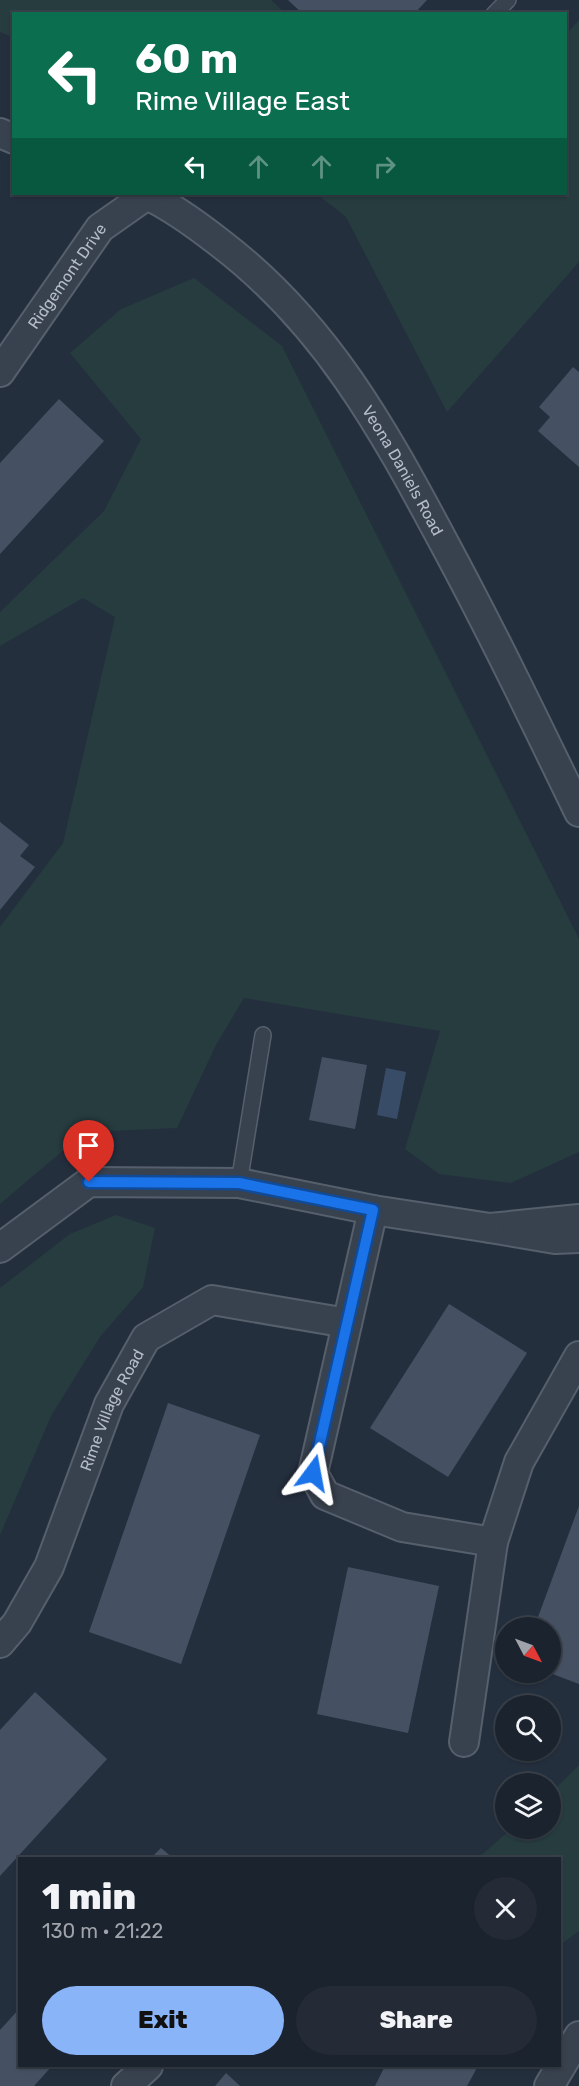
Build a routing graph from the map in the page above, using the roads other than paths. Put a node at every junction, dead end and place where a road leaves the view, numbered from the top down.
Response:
1 (507, 0) edge
2 (496, 12) edge
3 (145, 195) edge
4 (148, 195) edge
5 (0, 372) edge
6 (579, 812) edge
7 (263, 1035) dead end
8 (239, 1183) junction
9 (373, 1210) junction
10 (579, 1219) edge
11 (490, 1228) junction
12 (579, 1238) edge
13 (0, 1248) edge
14 (347, 1323) junction
15 (579, 1356) edge
16 (493, 1542) junction
17 (0, 1643) edge
18 (464, 1742) dead end
19 (579, 2036) edge
20 (561, 2066) edge
21 (147, 2067) edge
22 (560, 2067) edge
23 (126, 2086) edge
24 (549, 2086) edge

1 - 2 lane
3 - 5 street, Ridgemont Drive
4 - 6 street, Veona Daniels Road
7 - 8 lane
8 - 9 street
8 - 13 street
9 - 11 street
9 - 14 street
10 - 11 street
11 - 12 street
14 - 16 street
14 - 17 street, Rime Village Road
15 - 16 street
16 - 18 street
19 - 20 street
21 - 23 street
22 - 24 street

